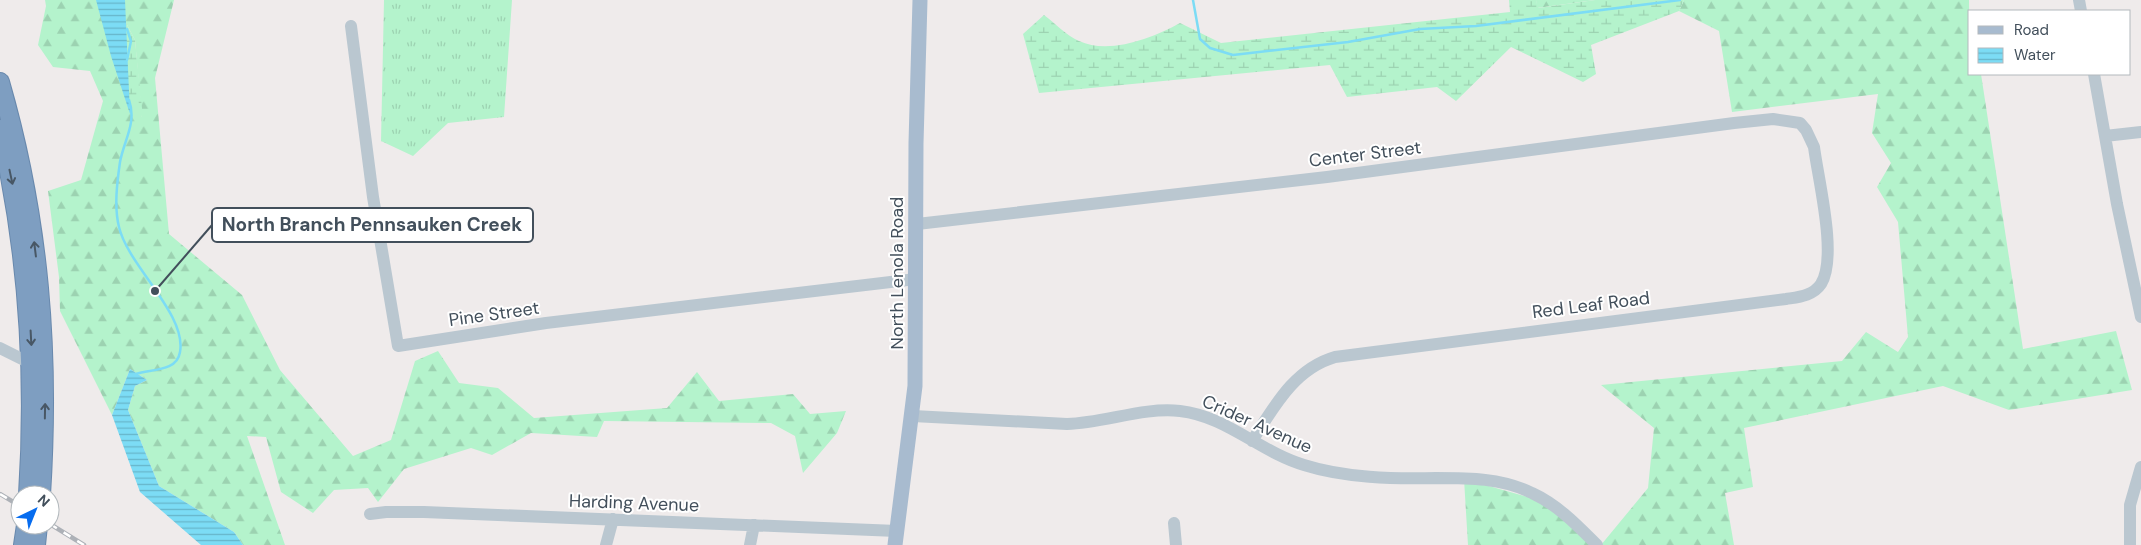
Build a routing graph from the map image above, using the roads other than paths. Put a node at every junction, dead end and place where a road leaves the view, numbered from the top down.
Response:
1 (920, 0) edge
2 (351, 26) dead end
3 (2094, 75) edge
4 (0, 82) edge
5 (0, 129) edge
6 (2141, 132) edge
7 (2105, 136) junction
8 (1810, 138) joint
9 (917, 224) junction
10 (916, 279) junction
11 (2141, 317) edge
12 (0, 348) edge
13 (32, 364) junction
14 (913, 416) junction
15 (1252, 441) junction
16 (2141, 467) edge
17 (28, 485) edge
18 (41, 485) edge
19 (370, 514) dead end
20 (613, 518) junction
21 (1174, 523) dead end
22 (754, 525) junction
23 (896, 538) edge
24 (606, 545) edge
25 (750, 545) edge
26 (1176, 545) edge
27 (1597, 545) edge
28 (2130, 545) edge

1 - 9 main road, North Lenola Road
2 - 10 street, Pine Street
3 - 7 street
18 -> 4 highway
5 -> 13 highway
6 - 7 street
7 - 11 street
8 - 9 street, Center Street
8 - 15 street, Red Leaf Road
9 - 10 main road, North Lenola Road
10 - 14 main road, North Lenola Road
12 - 13 street
13 - 17 highway
14 - 15 street, Crider Avenue
14 - 23 main road, North Lenola Road
15 - 27 street, Crider Avenue
16 - 28 street
19 - 20 street, Harding Avenue
20 - 22 street, Harding Avenue
20 - 24 street
21 - 26 street
22 - 23 street, Harding Avenue
22 - 25 street

